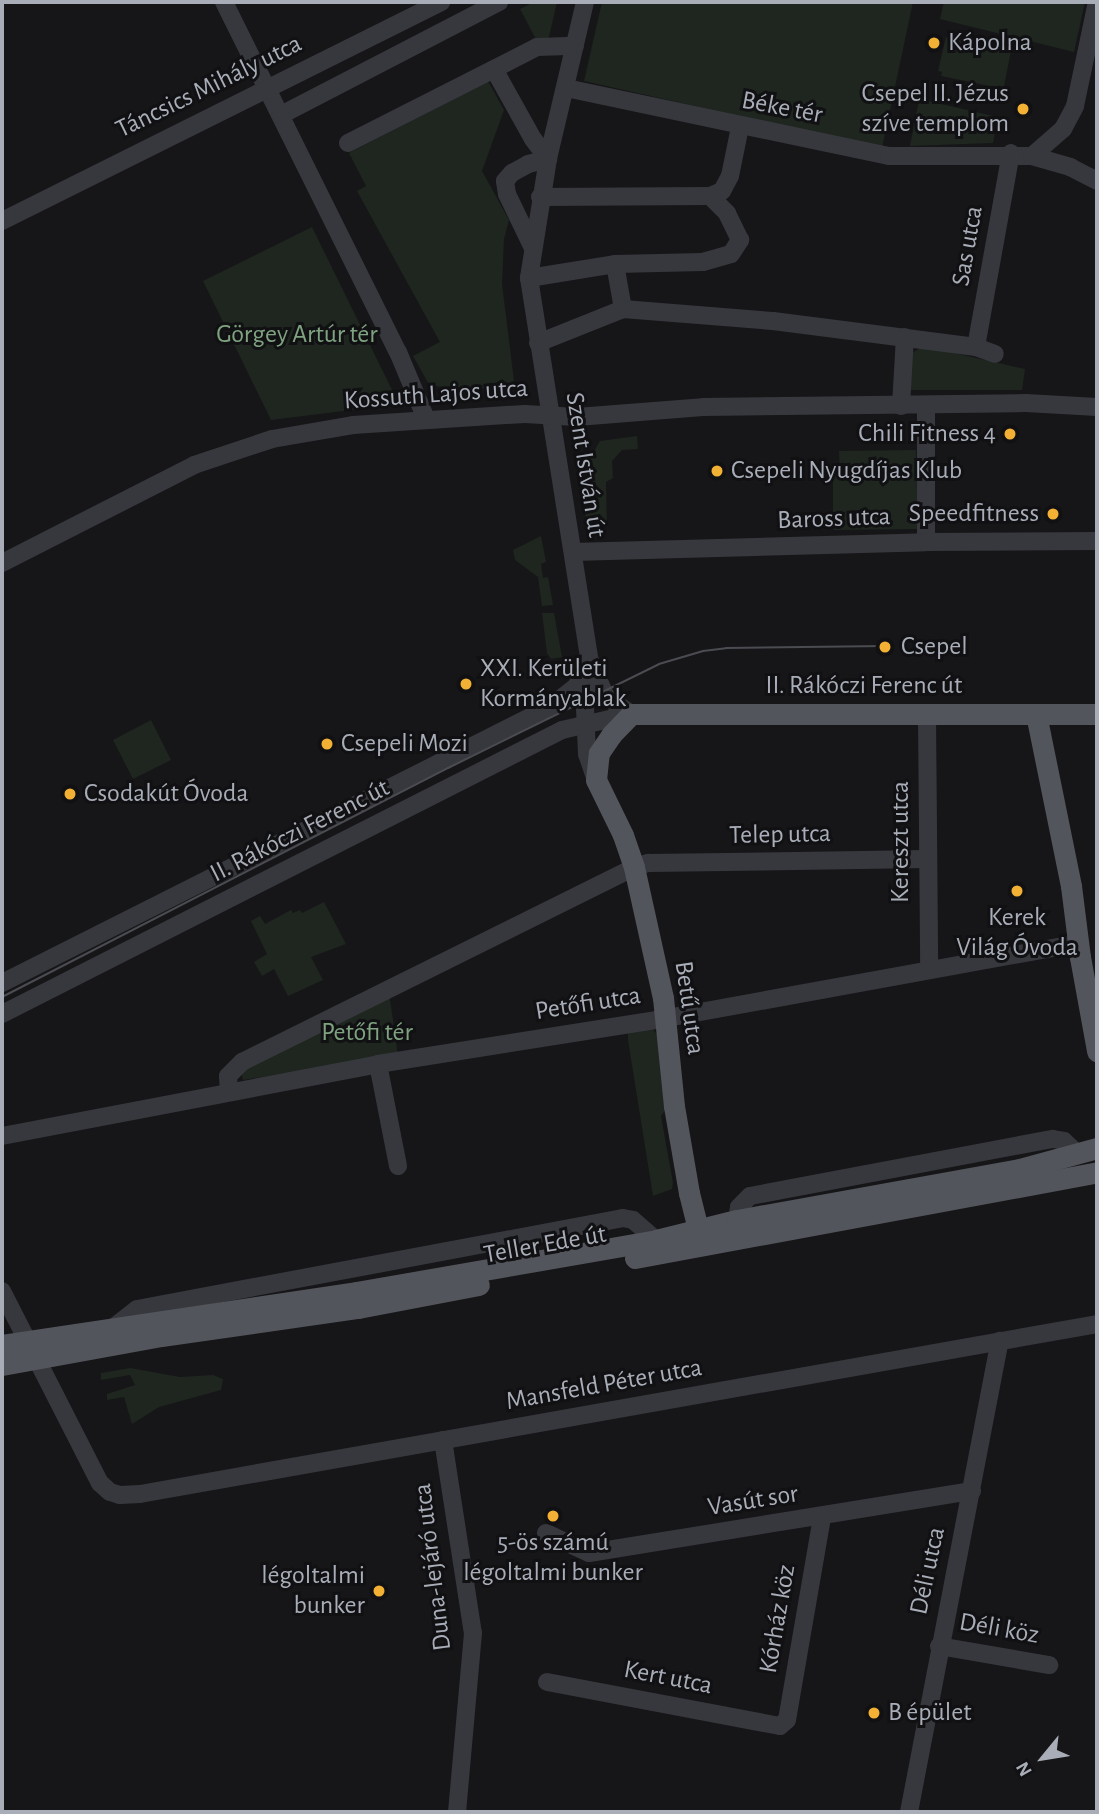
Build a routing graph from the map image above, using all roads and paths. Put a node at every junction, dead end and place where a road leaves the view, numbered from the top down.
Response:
1 (224, 2) edge
2 (441, 2) edge
3 (499, 2) edge
4 (586, 2) edge
5 (1097, 2) edge
6 (575, 46) junction
7 (494, 69) junction
8 (267, 88) junction
9 (566, 88) junction
10 (281, 115) junction
11 (740, 127) junction
12 (348, 143) dead end
13 (1011, 153) junction
14 (1032, 156) junction
15 (548, 159) junction
16 (1097, 181) edge
17 (710, 196) junction
18 (540, 197) junction
19 (2, 220) edge
20 (532, 246) junction
21 (615, 264) junction
22 (529, 278) junction
23 (623, 309) junction
24 (905, 337) junction
25 (538, 343) junction
26 (976, 347) junction
27 (995, 354) dead end
28 (901, 406) junction
29 (926, 406) junction
30 (1097, 407) edge
31 (552, 415) junction
32 (426, 419) junction
33 (1097, 541) edge
34 (926, 542) junction
35 (573, 552) junction
36 (2, 563) edge
37 (590, 661) junction
38 (560, 702) junction
39 (1036, 714) junction
40 (1097, 714) edge
41 (631, 715) junction
42 (927, 715) junction
43 (585, 716) junction
44 (544, 739) junction
45 (587, 754) junction
46 (596, 780) junction
47 (927, 859) junction
48 (634, 867) junction
49 (1078, 943) junction
50 (929, 970) junction
51 (2, 983) edge
52 (2, 1014) edge
53 (666, 1018) junction
54 (1097, 1051) edge
55 (378, 1064) junction
56 (229, 1091) junction
57 (2, 1136) edge
58 (1088, 1151) edge
59 (398, 1166) dead end
60 (1097, 1172) edge
61 (698, 1229) junction
62 (715, 1244) junction
63 (3, 1295) edge
64 (1097, 1324) edge
65 (1000, 1341) junction
66 (2, 1345) edge
67 (31, 1349) junction
68 (2, 1365) edge
69 (443, 1440) junction
70 (972, 1491) junction
71 (822, 1517) junction
72 (545, 1533) dead end
73 (940, 1646) junction
74 (1049, 1665) dead end
75 (547, 1682) dead end
76 (780, 1726) joint
77 (457, 1812) edge
78 (909, 1812) edge

1 - 8 street
2 - 8 street, Táncsics Mihály utca
3 - 10 street
4 - 6 street, Szent István út
5 - 14 street
6 - 7 street
6 - 9 street, Szent István út
7 - 12 street
7 - 15 street
8 - 10 street
8 - 19 street, Táncsics Mihály utca
9 - 11 street, Béke tér
9 - 15 street, Szent István út
10 - 32 street
11 - 13 street, Béke tér
11 - 17 street
13 - 14 street, Béke tér
13 - 26 street, Sas utca
14 - 16 street, Béke tér
15 - 18 street, Szent István út
15 - 20 street
17 - 18 street
17 - 21 street
18 - 20 street, Szent István út
20 - 22 street, Szent István út
21 - 22 street
21 - 23 street
22 - 25 street, Szent István út
23 - 24 street
23 - 25 street
24 - 26 street
24 - 28 street
25 - 31 street, Szent István út
26 - 27 street
28 - 29 street, Kossuth Lajos utca
28 - 31 street, Kossuth Lajos utca
29 - 30 street, Kossuth Lajos utca
29 - 34 street
31 - 32 street, Kossuth Lajos utca
31 - 35 street, Szent István út
32 - 36 street, Kossuth Lajos utca
33 - 34 street, Baross utca
34 - 35 street, Baross utca
35 - 37 street, Szent István út
37 - 38 street
37 - 41 street, Szent István út
37 - 43 street, Szent István út
38 - 43 street, II. Rákóczi Ferenc út
38 - 51 street, II. Rákóczi Ferenc út
39 - 40 main road, II. Rákóczi Ferenc út
39 - 42 main road, II. Rákóczi Ferenc út
39 - 49 main road
41 - 42 main road, II. Rákóczi Ferenc út
41 - 43 street, II. Rákóczi Ferenc út
41 - 46 main road
42 - 47 street, Kereszt utca
43 - 44 street, II. Rákóczi Ferenc út
43 - 45 street, Betű utca
44 - 45 street
44 - 52 street, II. Rákóczi Ferenc út
45 - 46 street, Betű utca
46 - 48 main road, Betű utca
47 - 48 street, Telep utca
47 - 50 street, Kereszt utca
48 - 53 main road, Betű utca
48 - 56 street
49 - 50 street, Petőfi utca
49 - 54 main road
50 - 53 street, Petőfi utca
53 - 55 street, Petőfi utca
53 - 61 main road, Betű utca
55 - 56 street, Petőfi utca
55 - 59 street
56 - 57 street, Petőfi utca
58 - 61 main road, Teller Ede út
60 - 62 main road, Teller Ede út
61 - 62 main road
61 - 67 main road, Teller Ede út
62 - 67 main road, Teller Ede út
63 - 67 street
64 - 65 street, Mansfeld Péter utca
65 - 69 street, Mansfeld Péter utca
65 - 70 street, Déli utca
66 - 67 main road, Teller Ede út
67 - 68 main road, Teller Ede út
67 - 69 street, Mansfeld Péter utca
69 - 77 street, Duna-lejáró utca
70 - 71 street, Vasút sor
70 - 73 street, Déli utca
71 - 72 street, Vasút sor
71 - 76 street, Kórház köz
73 - 74 street, Déli köz
73 - 78 street, Déli utca
75 - 76 street, Kert utca

